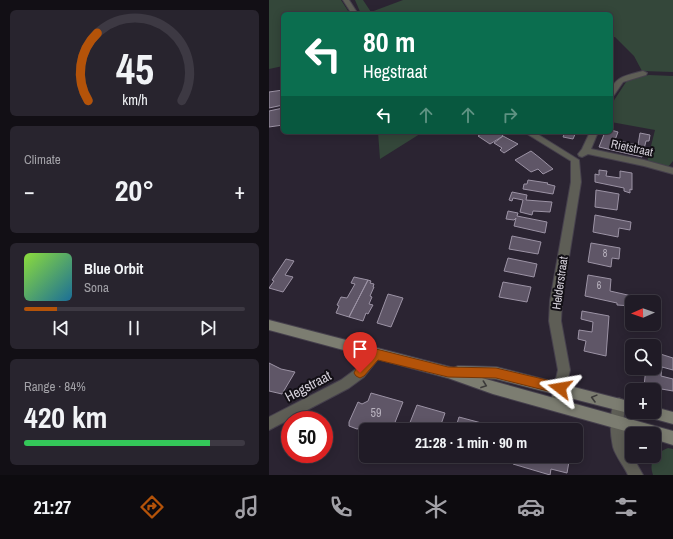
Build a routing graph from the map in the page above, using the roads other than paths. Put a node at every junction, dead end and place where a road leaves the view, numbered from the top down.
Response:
1 (346, 0) edge
2 (354, 12) edge
3 (643, 73) dead end
4 (613, 90) edge
5 (531, 134) edge
6 (593, 134) edge
7 (586, 151) junction
8 (575, 160) junction
9 (673, 171) edge
10 (269, 325) edge
11 (376, 354) junction
12 (448, 372) junction
13 (560, 388) junction
14 (619, 404) junction
15 (555, 405) junction
16 (625, 406) edge
17 (661, 415) edge
18 (673, 418) edge
19 (269, 424) edge
20 (617, 424) junction
21 (673, 438) edge
22 (636, 475) edge

1 - 2 street
3 - 4 street
5 - 8 street
6 - 7 street
7 - 8 street
7 - 9 street, Rietstraat
8 - 13 street, Helderstraat
10 - 11 main road
11 - 12 main road
11 - 19 street, Hegstraat
12 - 13 main road
12 -> 15 main road
14 -> 13 main road
13 - 15 street, Helderstraat
14 - 16 main road
14 - 20 street
15 - 20 main road
17 - 18 main road
20 - 21 main road
20 - 22 street

